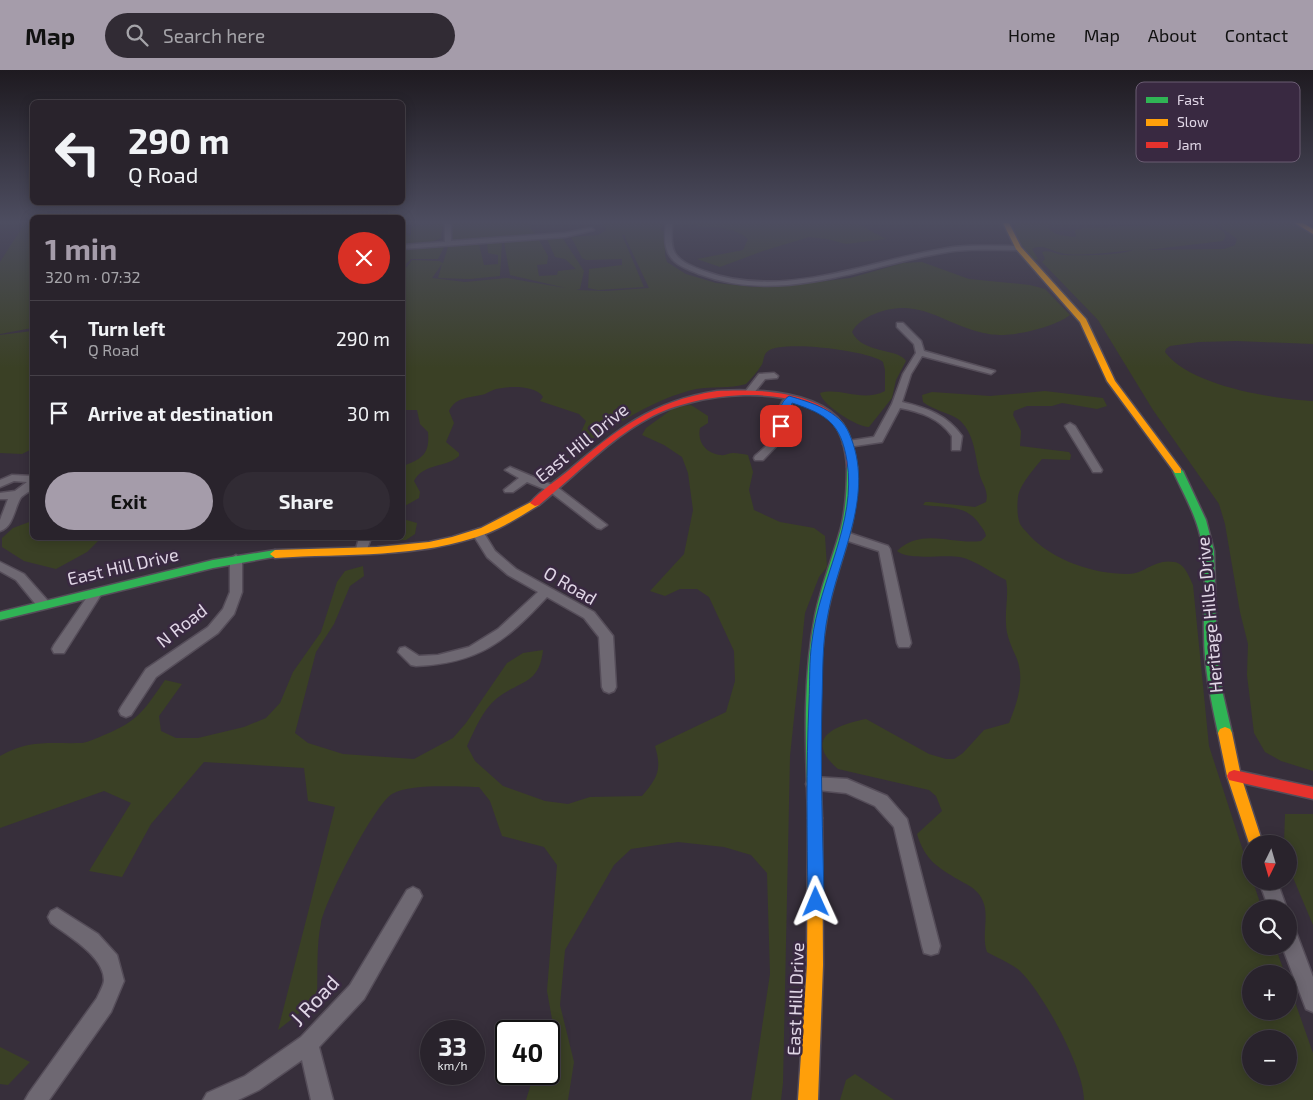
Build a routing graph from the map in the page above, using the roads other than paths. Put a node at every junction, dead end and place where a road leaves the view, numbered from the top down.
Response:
1 (697, 271) edge
2 (852, 271) edge
3 (1039, 271) edge
4 (900, 325) dead end
5 (920, 353) junction
6 (991, 371) dead end
7 (774, 376) dead end
8 (750, 392) junction
9 (789, 399) junction
10 (897, 404) junction
11 (1070, 426) dead end
12 (848, 444) junction
13 (956, 448) dead end
14 (759, 458) dead end
15 (510, 470) dead end
16 (1097, 470) dead end
17 (526, 478) junction
18 (30, 480) edge
19 (0, 484) edge
20 (30, 486) edge
21 (553, 488) junction
22 (508, 490) dead end
23 (16, 494) junction
24 (0, 496) edge
25 (601, 525) dead end
26 (0, 527) edge
27 (478, 533) junction
28 (846, 536) junction
29 (364, 543) edge
30 (236, 559) junction
31 (0, 566) edge
32 (545, 592) junction
33 (96, 593) junction
34 (43, 604) junction
35 (0, 616) edge
36 (904, 643) dead end
37 (59, 649) dead end
38 (406, 652) dead end
39 (609, 687) dead end
40 (126, 711) dead end
41 (1234, 776) junction
42 (814, 784) junction
43 (1313, 793) edge
44 (1253, 835) edge
45 (413, 896) dead end
46 (57, 917) dead end
47 (931, 946) dead end
48 (1295, 955) edge
49 (1313, 1002) edge
50 (308, 1044) junction
51 (36, 1100) edge
52 (214, 1100) edge
53 (322, 1100) edge
54 (808, 1100) edge

1 - 2 street
3 - 41 street, Heritage Hills Drive
4 - 5 street
5 - 6 street
5 - 10 street
7 - 8 street
8 - 9 street, East Hill Drive
8 - 21 street, East Hill Drive
9 - 12 street, East Hill Drive
9 - 14 street
10 - 12 street
10 - 13 street
11 - 16 street
12 - 28 street, East Hill Drive
15 - 17 street
17 - 21 street
17 - 22 street
18 - 19 street
20 - 23 street
21 - 25 street
21 - 27 street, East Hill Drive
23 - 24 street
23 - 26 street
27 - 29 street, East Hill Drive
27 - 32 street, O Road
28 - 36 street
28 - 42 street, East Hill Drive
29 - 30 street, East Hill Drive
30 - 33 street, East Hill Drive
30 - 40 street, N Road
31 - 34 street
32 - 38 street
32 - 39 street, O Road
33 - 34 street, East Hill Drive
33 - 37 street
34 - 35 street, East Hill Drive
41 - 43 street
41 - 44 street, Heritage Hills Drive
42 - 47 street
42 - 54 street, East Hill Drive
45 - 50 street, J Road
46 - 51 street
48 - 49 street
50 - 52 street, J Road
50 - 53 street

